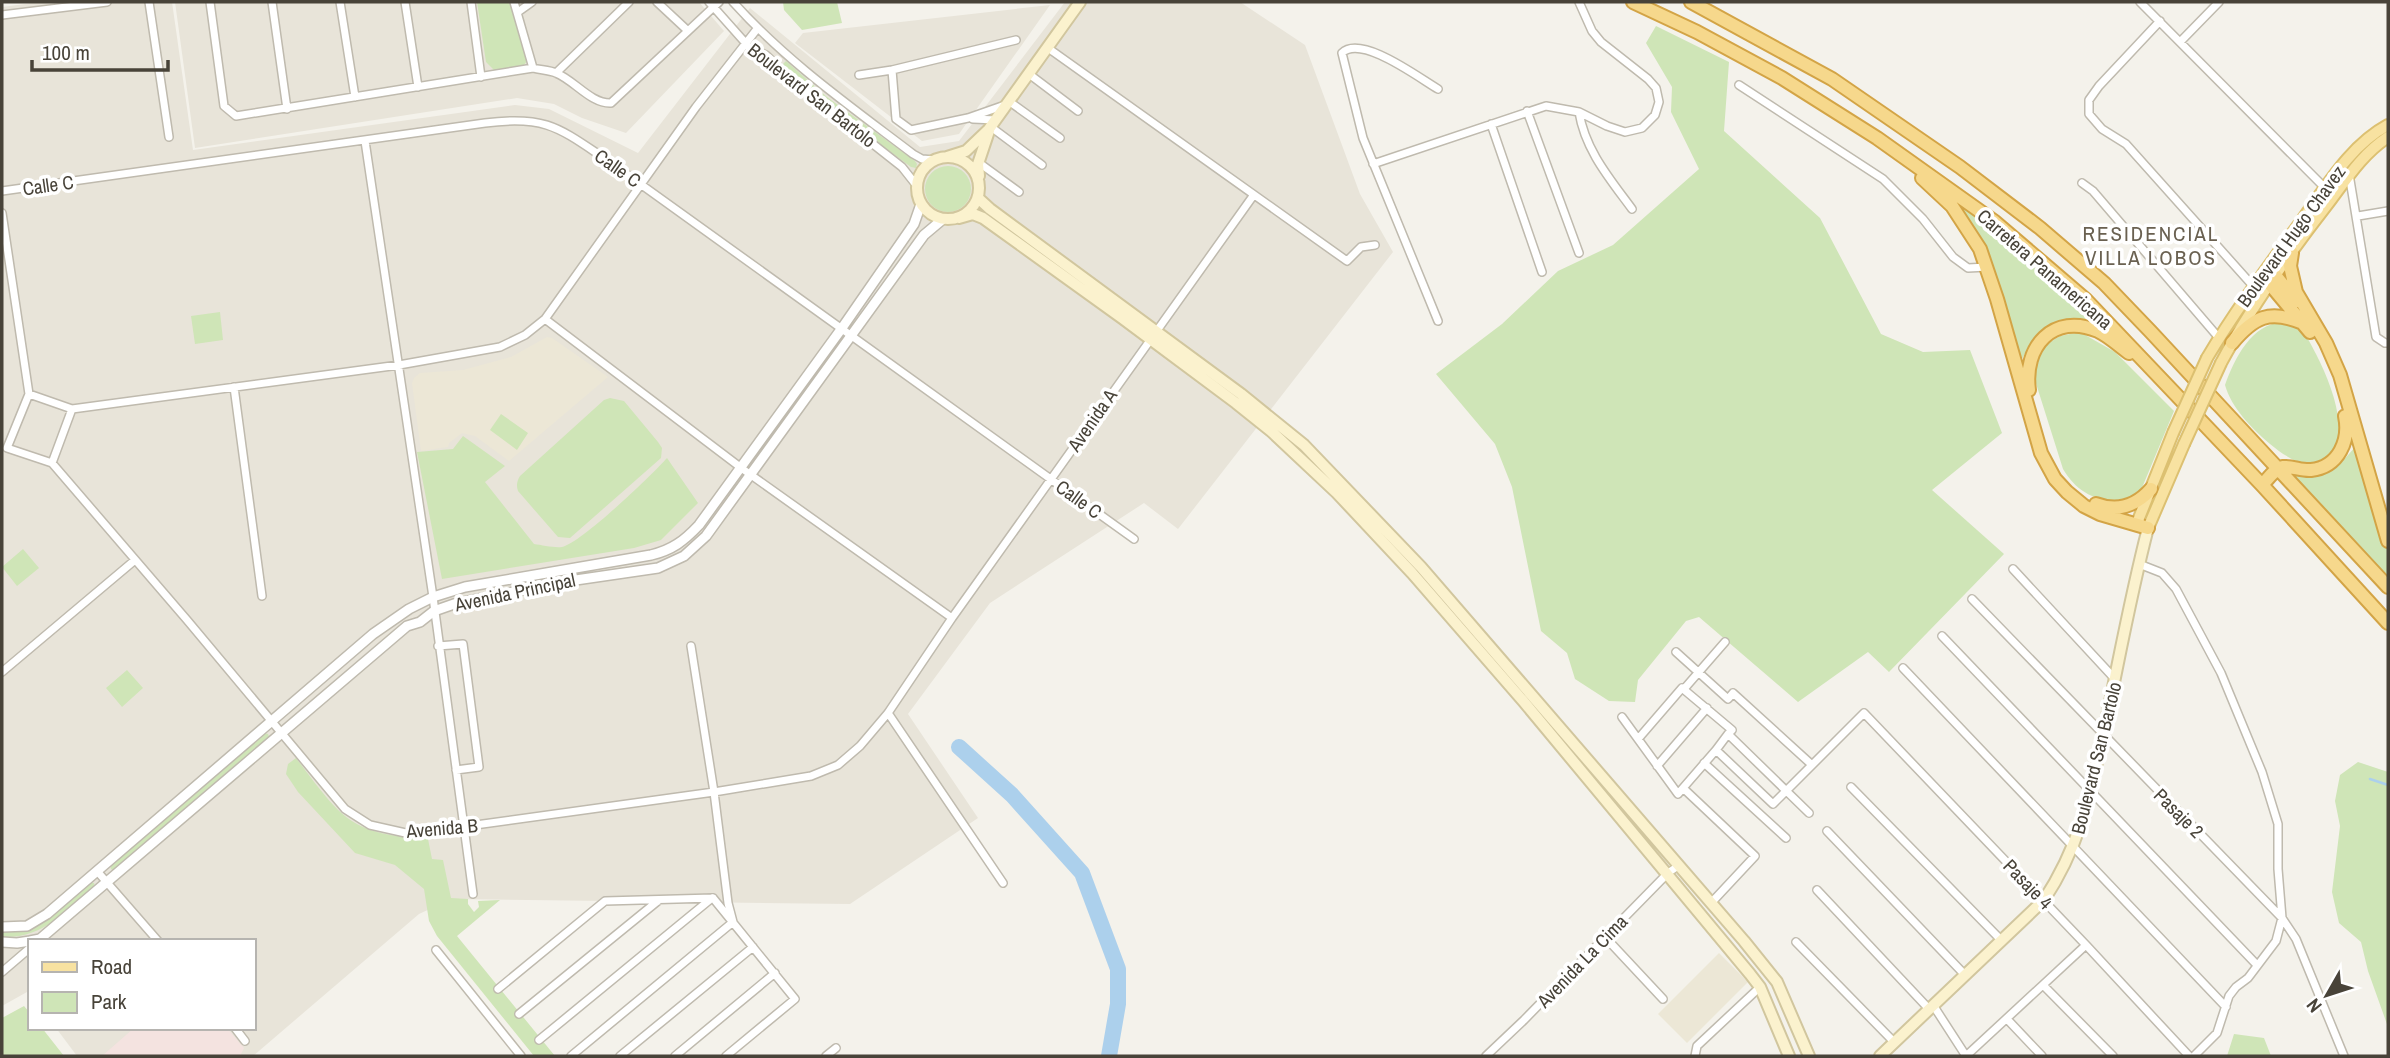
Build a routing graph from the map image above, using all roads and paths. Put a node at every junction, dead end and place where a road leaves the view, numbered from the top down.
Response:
1 (107, 2) edge
2 (149, 2) edge
3 (210, 2) edge
4 (272, 2) edge
5 (340, 2) edge
6 (405, 2) edge
7 (471, 2) edge
8 (514, 2) edge
9 (532, 2) edge
10 (629, 2) edge
11 (657, 2) edge
12 (733, 2) edge
13 (1080, 2) edge
14 (1579, 2) edge
15 (1633, 2) edge
16 (1691, 2) edge
17 (2140, 2) edge
18 (2219, 2) edge
19 (714, 3) edge
20 (517, 12) junction
21 (2, 15) edge
22 (2160, 21) junction
23 (757, 29) junction
24 (687, 30) junction
25 (1016, 40) dead end
26 (2180, 41) junction
27 (746, 44) junction
28 (1048, 48) junction
29 (785, 54) junction
30 (775, 64) junction
31 (533, 68) junction
32 (892, 70) junction
33 (556, 73) junction
34 (1029, 74) junction
35 (859, 75) dead end
36 (481, 77) junction
37 (1739, 85) dead end
38 (418, 87) junction
39 (1438, 89) dead end
40 (355, 97) junction
41 (1009, 103) junction
42 (287, 109) junction
43 (1877, 109) junction
44 (1078, 111) dead end
45 (1527, 111) junction
46 (1579, 112) junction
47 (968, 118) junction
48 (1491, 124) junction
49 (992, 125) junction
50 (2388, 125) edge
51 (1866, 131) junction
52 (169, 137) dead end
53 (2388, 137) edge
54 (1060, 138) dead end
55 (1877, 138) junction
56 (365, 141) junction
57 (947, 157) junction
58 (934, 160) junction
59 (978, 162) junction
60 (1373, 164) junction
61 (1042, 165) dead end
62 (2346, 169) junction
63 (979, 182) junction
64 (2082, 183) dead end
65 (642, 185) junction
66 (917, 186) junction
67 (2, 191) edge
68 (1019, 192) dead end
69 (2329, 192) junction
70 (1253, 196) junction
71 (978, 198) junction
72 (921, 204) junction
73 (1632, 209) dead end
74 (2388, 211) edge
75 (2, 213) edge
76 (2358, 216) junction
77 (959, 218) junction
78 (943, 219) junction
79 (1375, 245) dead end
80 (1579, 253) dead end
81 (2292, 253) junction
82 (1987, 267) junction
83 (1542, 272) dead end
84 (2268, 275) junction
85 (2253, 286) junction
86 (545, 319) junction
87 (2306, 320) junction
88 (1438, 321) dead end
89 (842, 328) junction
90 (852, 335) junction
91 (1153, 335) junction
92 (2226, 340) junction
93 (2388, 343) edge
94 (399, 365) junction
95 (2164, 380) junction
96 (234, 387) junction
97 (29, 394) junction
98 (72, 409) junction
99 (5, 449) edge
100 (52, 463) junction
101 (741, 467) junction
102 (2278, 468) junction
103 (751, 474) junction
104 (1051, 479) junction
105 (2262, 485) junction
106 (2151, 489) junction
107 (2108, 509) junction
108 (2144, 523) junction
109 (1134, 539) dead end
110 (2388, 541) edge
111 (135, 560) junction
112 (2139, 564) junction
113 (2013, 569) dead end
114 (2388, 587) edge
115 (262, 596) dead end
116 (433, 597) junction
117 (1972, 599) dead end
118 (434, 611) junction
119 (952, 618) junction
120 (2388, 623) edge
121 (1942, 636) dead end
122 (1725, 642) dead end
123 (438, 646) junction
124 (691, 646) dead end
125 (1676, 652) dead end
126 (1903, 668) dead end
127 (2, 672) edge
128 (1699, 673) junction
129 (2115, 679) junction
130 (1684, 689) junction
131 (1707, 708) junction
132 (888, 713) junction
133 (1622, 718) dead end
134 (272, 720) junction
135 (282, 733) junction
136 (1728, 734) junction
137 (2103, 736) junction
138 (1638, 739) junction
139 (860, 746) joint
140 (1716, 750) junction
141 (1704, 764) junction
142 (1811, 764) junction
143 (1657, 766) junction
144 (456, 770) junction
145 (1851, 787) dead end
146 (1683, 788) junction
147 (1786, 790) junction
148 (714, 792) junction
149 (2090, 792) junction
150 (1809, 813) dead end
151 (464, 827) junction
152 (1827, 831) dead end
153 (1786, 838) dead end
154 (2074, 846) junction
155 (1678, 866) junction
156 (97, 871) junction
157 (1668, 873) junction
158 (108, 883) junction
159 (1003, 883) dead end
160 (1816, 890) dead end
161 (473, 894) dead end
162 (713, 898) junction
163 (660, 900) junction
164 (2044, 900) junction
165 (1712, 902) junction
166 (2282, 918) junction
167 (733, 922) junction
168 (2, 927) edge
169 (1605, 937) junction
170 (36, 939) edge
171 (156, 939) edge
172 (2001, 940) junction
173 (28, 941) edge
174 (2, 942) edge
175 (1796, 942) dead end
176 (2086, 945) junction
177 (753, 947) junction
178 (28, 950) edge
179 (436, 950) dead end
180 (2258, 965) junction
181 (2, 972) edge
182 (775, 973) junction
183 (1965, 975) junction
184 (2043, 985) junction
185 (1760, 987) junction
186 (498, 989) dead end
187 (1663, 999) dead end
188 (1931, 1007) junction
189 (2226, 1007) junction
190 (519, 1014) dead end
191 (2007, 1019) junction
192 (237, 1030) edge
193 (540, 1040) dead end
194 (245, 1041) dead end
195 (1894, 1042) junction
196 (836, 1048) dead end
197 (521, 1056) edge
198 (571, 1056) edge
199 (620, 1056) edge
200 (675, 1056) edge
201 (726, 1056) edge
202 (826, 1056) edge
203 (1486, 1056) edge
204 (1695, 1056) edge
205 (1788, 1056) edge
206 (1809, 1056) edge
207 (1880, 1056) edge
208 (1966, 1056) edge
209 (2042, 1056) edge
210 (2113, 1056) edge
211 (2192, 1056) edge
212 (2344, 1056) edge

1 - 21 street
2 - 52 street
3 - 42 street
4 - 42 street
5 - 40 street
6 - 38 street
7 - 36 street
8 - 20 street
9 - 20 street
10 - 33 street
11 - 24 street
12 - 23 street, Boulevard San Bartolo
13 - 28 main road
14 - 46 street
15 - 51 highway, Carretera Panamericana
16 - 43 highway, Carretera Panamericana
17 - 22 street
18 - 26 street
19 - 24 street
19 - 27 street, Boulevard San Bartolo
20 - 31 street
22 - 26 street
22 - 85 street
23 - 27 street
23 - 29 street, Boulevard San Bartolo
24 - 33 street
25 - 32 street
26 - 69 street
27 - 30 street, Boulevard San Bartolo
27 - 65 street
28 - 34 main road
28 - 70 street
29 - 30 street
29 - 58 street, Boulevard San Bartolo
30 - 66 street, Boulevard San Bartolo
31 - 33 street
31 - 36 street
32 - 35 street
32 - 47 street
34 - 41 main road
34 - 44 street
36 - 38 street
37 - 82 street
38 - 40 street
39 - 60 street
40 - 42 street
41 - 47 street
41 - 49 main road
41 - 54 street
43 - 51 highway
43 - 102 highway, Carretera Panamericana
45 - 46 street
45 - 48 street
45 - 80 street
46 - 73 street
47 - 49 street
48 - 60 street
48 - 83 street
49 - 57 main road
49 - 59 main road
49 - 61 street
50 - 62 main road, Boulevard Hugo Chavez
51 - 55 highway, Carretera Panamericana
53 - 62 main road, Boulevard Hugo Chavez
55 - 82 highway
55 - 95 highway, Carretera Panamericana
56 - 65 street, Calle C
56 - 67 street, Calle C
56 - 94 street
57 - 58 main road
57 - 63 main road
58 - 66 main road
59 - 63 main road
59 - 68 street
60 - 88 street
62 - 69 main road, Boulevard Hugo Chavez
62 - 76 street
63 - 71 main road
64 - 92 street
65 - 86 street
65 - 89 street, Calle C
66 - 72 main road
69 - 81 main road, Boulevard Hugo Chavez
69 - 84 main road, Boulevard Hugo Chavez
70 - 79 street
70 - 91 street, Avenida A
71 - 77 main road
71 - 91 main road
72 - 78 main road
72 - 89 street, Avenida Principal
74 - 76 street
75 - 97 street
76 - 93 street
77 - 78 main road
77 - 91 main road
78 - 90 street, Avenida Principal
81 - 84 main road, Boulevard Hugo Chavez
81 - 87 highway
82 - 108 highway
84 - 85 main road, Boulevard Hugo Chavez
84 - 87 highway
84 - 92 main road
85 - 92 main road, Boulevard Hugo Chavez
86 - 94 street
86 - 101 street
87 - 92 highway
87 - 102 highway
87 - 110 highway
89 - 90 street, Calle C
89 - 101 street, Avenida Principal
90 - 103 street, Avenida Principal
90 - 104 street, Calle C
91 - 104 street, Avenida A
91 - 155 main road
91 - 157 main road
92 - 106 main road, Boulevard Hugo Chavez, bridge
92 - 108 main road, bridge
94 - 96 street
94 - 116 street
95 - 105 highway, Carretera Panamericana
95 - 107 highway
96 - 98 street
96 - 115 street
97 - 98 street
97 - 99 street
98 - 100 street
99 - 100 street
100 - 111 street, Avenida B
101 - 103 street
101 - 116 street, Avenida Principal
102 - 105 highway
102 - 114 highway, Carretera Panamericana
103 - 118 street, Avenida Principal
103 - 119 street
104 - 109 street, Calle C
104 - 119 street, Avenida A
105 - 120 highway, Carretera Panamericana
106 - 107 highway
106 - 108 main road
107 - 108 highway
108 - 112 main road, Boulevard San Bartolo
111 - 127 street
111 - 134 street, Avenida B
112 - 129 main road, Boulevard San Bartolo
112 - 166 street
113 - 129 street
116 - 118 street
116 - 134 street, Avenida Principal
117 - 137 street, Pasaje 2
118 - 123 street
118 - 135 street, Avenida Principal
119 - 132 street, Avenida A
121 - 149 street
122 - 128 street
123 - 144 street
123 - 144 street
124 - 148 street
125 - 128 street
126 - 154 street
128 - 130 street
128 - 142 street
129 - 137 main road, Boulevard San Bartolo
130 - 131 street
130 - 138 street
131 - 136 street
131 - 143 street
132 - 139 street, Avenida A
132 - 159 street
133 - 138 street
134 - 135 street, Avenida B
134 - 156 street, Avenida Principal
135 - 151 street, Avenida B
135 - 158 street, Avenida Principal
136 - 140 street
136 - 147 street
137 - 149 main road, Boulevard San Bartolo
137 - 166 street, Pasaje 2
138 - 143 street
139 - 148 street, Avenida B
140 - 141 street
140 - 147 street
141 - 146 street
141 - 153 street
142 - 147 street
142 - 164 street, Pasaje 4
143 - 146 street
144 - 151 street
145 - 172 street
146 - 165 street
147 - 150 street
148 - 151 street, Avenida B
148 - 167 street
149 - 154 main road, Boulevard San Bartolo
149 - 180 street
151 - 161 street
152 - 183 street
154 - 164 main road, Boulevard San Bartolo
154 - 189 street
155 - 157 street, Avenida La Cima
155 - 165 main road
156 - 158 street
156 - 168 street, Avenida Principal
157 - 169 street, Avenida La Cima
157 - 185 main road
158 - 170 street, Avenida Principal
158 - 171 street
160 - 188 street
162 - 163 street
162 - 167 street
162 - 193 street
163 - 186 street
163 - 190 street
164 - 172 main road, Boulevard San Bartolo
164 - 176 street, Pasaje 4
165 - 206 main road
166 - 180 street
166 - 212 street, Pasaje 2
167 - 177 street
167 - 198 street
169 - 187 street
169 - 203 street, Avenida La Cima
172 - 183 main road, Boulevard San Bartolo
173 - 174 street
175 - 195 street
176 - 184 street
176 - 211 street, Pasaje 4
177 - 182 street
177 - 199 street
178 - 181 street
179 - 197 street
180 - 189 street
182 - 200 street
182 - 201 street
183 - 188 main road, Boulevard San Bartolo
184 - 191 street
184 - 210 street
185 - 204 street
185 - 205 main road
188 - 195 main road, Boulevard San Bartolo
188 - 208 street
189 - 211 street
191 - 208 street
191 - 209 street
192 - 194 street
195 - 207 main road, Boulevard San Bartolo
196 - 202 street

